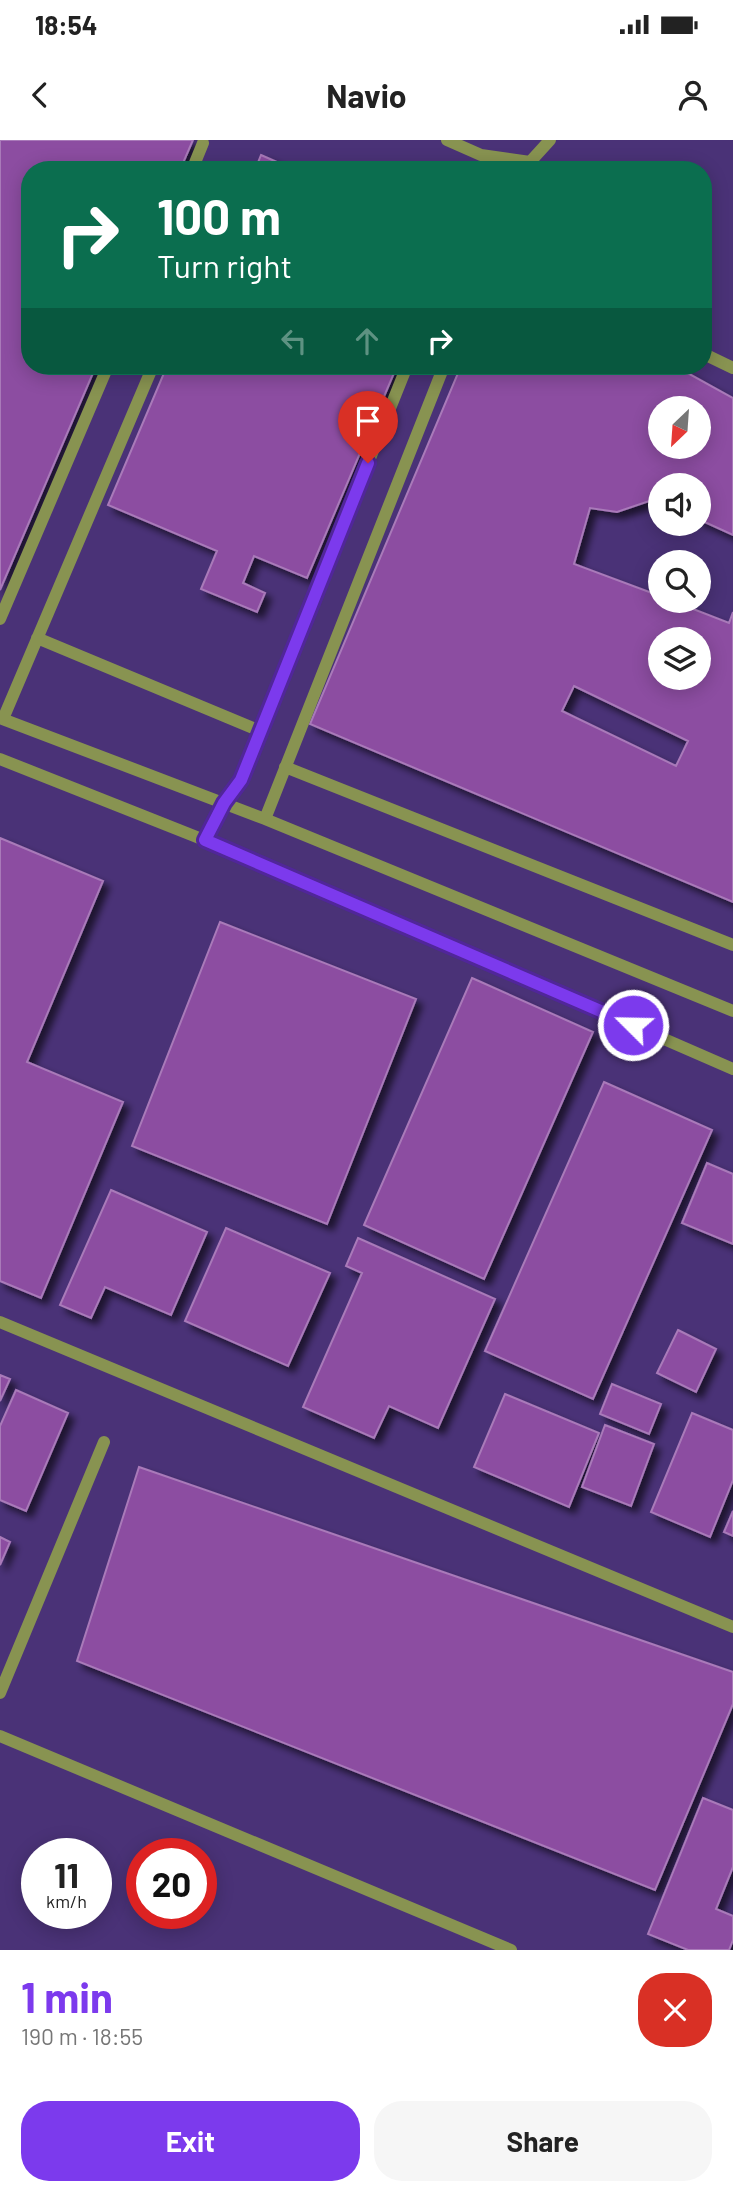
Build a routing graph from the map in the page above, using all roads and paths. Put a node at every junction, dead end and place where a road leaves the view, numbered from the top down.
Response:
1 (447, 140) edge
2 (550, 140) edge
3 (203, 143) dead end
4 (196, 161) edge
5 (523, 161) edge
6 (531, 161) edge
7 (712, 358) edge
8 (733, 368) edge
9 (104, 375) edge
10 (149, 375) edge
11 (403, 375) edge
12 (440, 375) edge
13 (0, 619) edge
14 (37, 638) junction
15 (1, 718) edge
16 (260, 731) junction
17 (0, 759) edge
18 (285, 767) junction
19 (224, 803) junction
20 (265, 819) junction
21 (205, 840) junction
22 (733, 944) edge
23 (731, 1005) edge
24 (733, 1069) edge
25 (0, 1322) edge
26 (104, 1442) dead end
27 (733, 1627) edge
28 (0, 1693) edge
29 (0, 1736) edge
30 (512, 1950) edge

1 - 5 lane
2 - 6 lane
3 - 4 lane
7 - 8 lane
9 - 13 lane
10 - 14 lane
11 - 16 lane
12 - 18 lane
14 - 15 lane
14 - 16 lane
15 - 19 lane
16 - 19 lane
17 - 21 lane
18 - 20 lane
18 - 22 lane
19 - 20 lane
19 - 21 lane
20 - 23 lane
21 - 24 lane
25 - 27 lane
26 - 28 lane
29 - 30 lane

